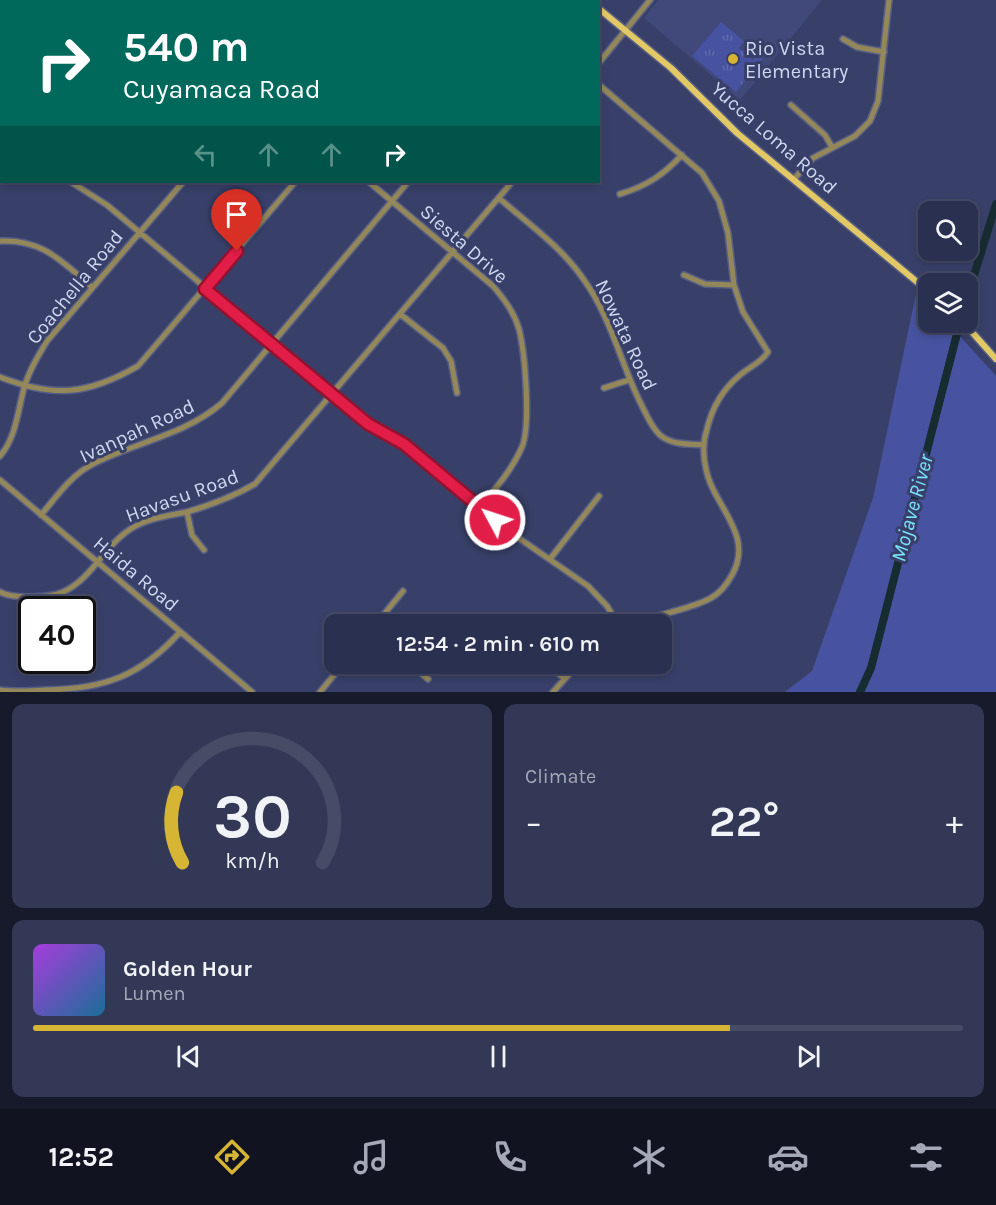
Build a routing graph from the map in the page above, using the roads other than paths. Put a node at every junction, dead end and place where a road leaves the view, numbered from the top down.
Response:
1 (650, 0) edge
2 (889, 0) edge
3 (600, 10) edge
4 (625, 30) junction
5 (843, 39) dead end
6 (884, 52) junction
7 (600, 61) edge
8 (600, 86) edge
9 (791, 105) dead end
10 (832, 147) junction
11 (682, 155) junction
12 (794, 179) junction
13 (73, 183) edge
14 (182, 183) edge
15 (294, 183) edge
16 (370, 183) edge
17 (407, 183) edge
18 (511, 183) edge
19 (620, 194) dead end
20 (499, 198) junction
21 (391, 201) junction
22 (139, 233) junction
23 (0, 241) edge
24 (453, 252) junction
25 (684, 275) dead end
26 (918, 283) edge
27 (734, 285) junction
28 (92, 287) junction
29 (205, 289) junction
30 (400, 314) junction
31 (973, 333) edge
32 (272, 344) junction
33 (996, 359) edge
34 (0, 377) edge
35 (629, 380) junction
36 (25, 387) junction
37 (604, 388) dead end
38 (457, 393) dead end
39 (332, 395) junction
40 (704, 445) junction
41 (0, 456) edge
42 (0, 480) edge
43 (599, 496) dead end
44 (480, 507) junction
45 (187, 512) junction
46 (41, 515) junction
47 (204, 550) dead end
48 (550, 559) junction
49 (97, 561) junction
50 (403, 591) dead end
51 (0, 592) edge
52 (384, 614) edge
53 (612, 614) edge
54 (663, 614) edge
55 (180, 632) junction
56 (335, 674) edge
57 (422, 674) edge
58 (559, 674) edge
59 (568, 674) edge
60 (564, 678) junction
61 (428, 679) dead end
62 (0, 690) edge
63 (77, 691) edge
64 (252, 692) edge
65 (320, 692) edge
66 (553, 692) edge

1 - 4 street
2 - 6 street
3 - 4 main road, Yucca Loma Road
4 - 7 street
4 - 12 main road, Yucca Loma Road
5 - 6 street
6 - 10 street
8 - 11 street
9 - 10 street
10 - 12 street
11 - 19 street
11 - 27 street
12 - 26 main road, Yucca Loma Road
13 - 22 street
14 - 22 street, Coachella Road
15 - 29 street
16 - 21 street, Siesta Drive
17 - 21 street, Ivanpah Road
18 - 20 street, Havasu Road
20 - 24 street, Havasu Road
20 - 35 street, Nowata Road
21 - 24 street, Siesta Drive
21 - 32 street, Ivanpah Road
22 - 28 street, Coachella Road
22 - 29 street
23 - 28 street
24 - 30 street, Havasu Road
24 - 44 street, Siesta Drive
25 - 27 street
27 - 40 street
28 - 36 street, Coachella Road
29 - 32 street
29 - 36 street
30 - 38 street
30 - 39 street, Havasu Road
31 - 33 main road
32 - 39 street
32 - 46 street, Ivanpah Road
34 - 36 street
35 - 37 street
35 - 40 street, Nowata Road
36 - 41 street, Coachella Road
39 - 44 street
39 - 45 street, Havasu Road
40 - 54 street
42 - 46 street, Haida Road
43 - 48 street
44 - 48 street
45 - 47 street
45 - 49 street, Havasu Road
46 - 49 street, Haida Road
48 - 53 street
49 - 51 street, Havasu Road
49 - 55 street, Haida Road
50 - 52 street
55 - 63 street
55 - 64 street, Haida Road
56 - 65 street
57 - 61 street
58 - 60 street
59 - 60 street
60 - 66 street
62 - 63 street

